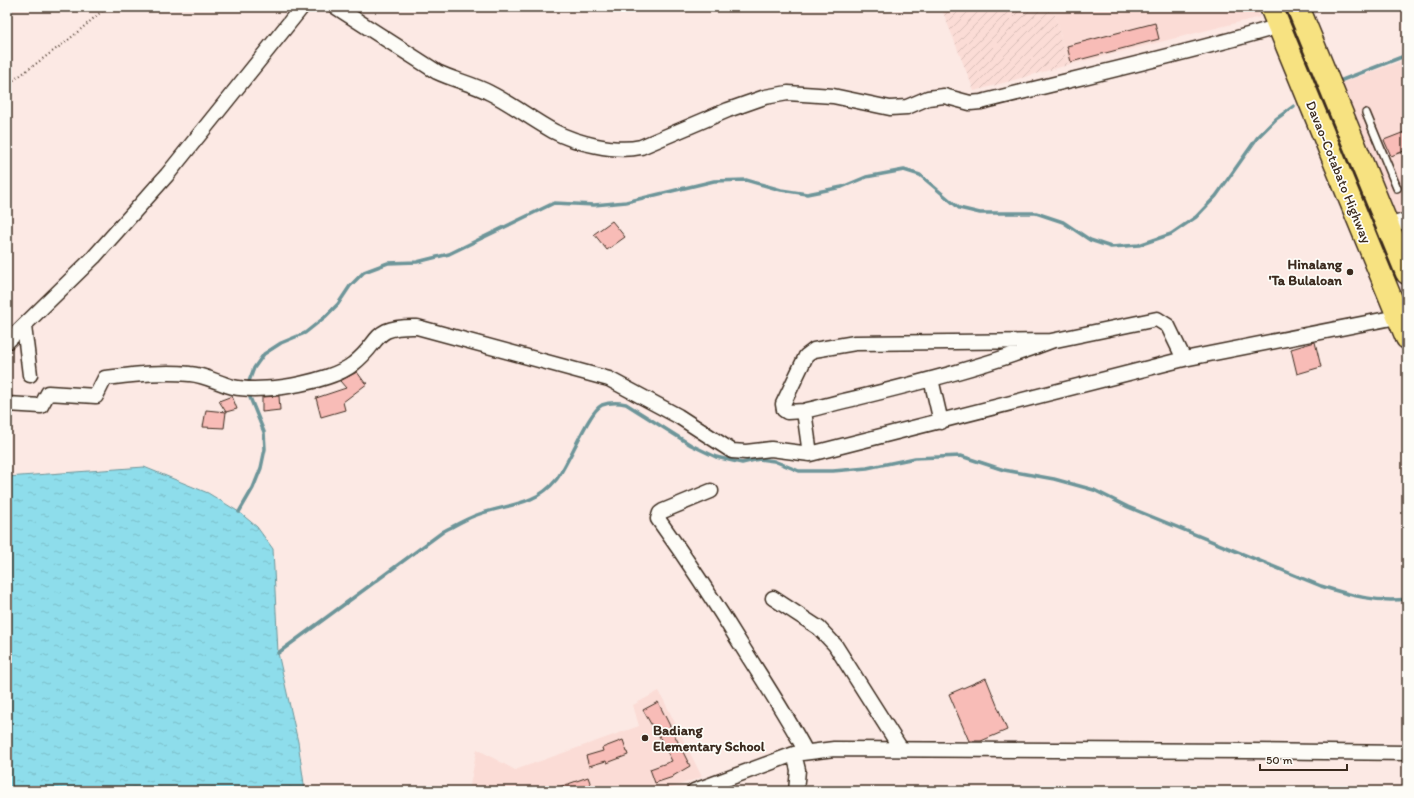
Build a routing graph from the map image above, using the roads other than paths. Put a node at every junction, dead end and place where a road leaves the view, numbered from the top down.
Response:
1 (302, 7) edge
2 (336, 7) edge
3 (1298, 7) edge
4 (1276, 17) edge
5 (1366, 113) dead end
6 (1398, 188) dead end
7 (1397, 223) edge
8 (1407, 273) edge
9 (1403, 316) edge
10 (24, 326) junction
11 (1407, 338) edge
12 (1051, 341) junction
13 (7, 342) edge
14 (1184, 359) junction
15 (30, 375) dead end
16 (931, 379) junction
17 (7, 404) edge
18 (804, 411) junction
19 (941, 422) junction
20 (810, 454) junction
21 (711, 491) dead end
22 (773, 598) dead end
23 (901, 749) junction
24 (800, 753) junction
25 (1407, 753) edge
26 (694, 791) edge
27 (796, 791) edge

1 - 10 street
2 - 4 street
3 - 7 highway, Davao-Cotabato Highway
4 - 9 highway, Davao-Cotabato Highway
5 - 6 lane
7 - 8 highway, Davao-Cotabato Highway
9 - 11 highway, Davao-Cotabato Highway
9 - 14 street
10 - 13 street
10 - 15 street
12 - 14 street
12 - 16 street
12 - 18 street
14 - 19 street
16 - 18 street
16 - 19 street
17 - 20 street
18 - 20 street
19 - 20 street
21 - 24 street
22 - 23 street
23 - 24 street
23 - 25 street
24 - 26 street
24 - 27 street

